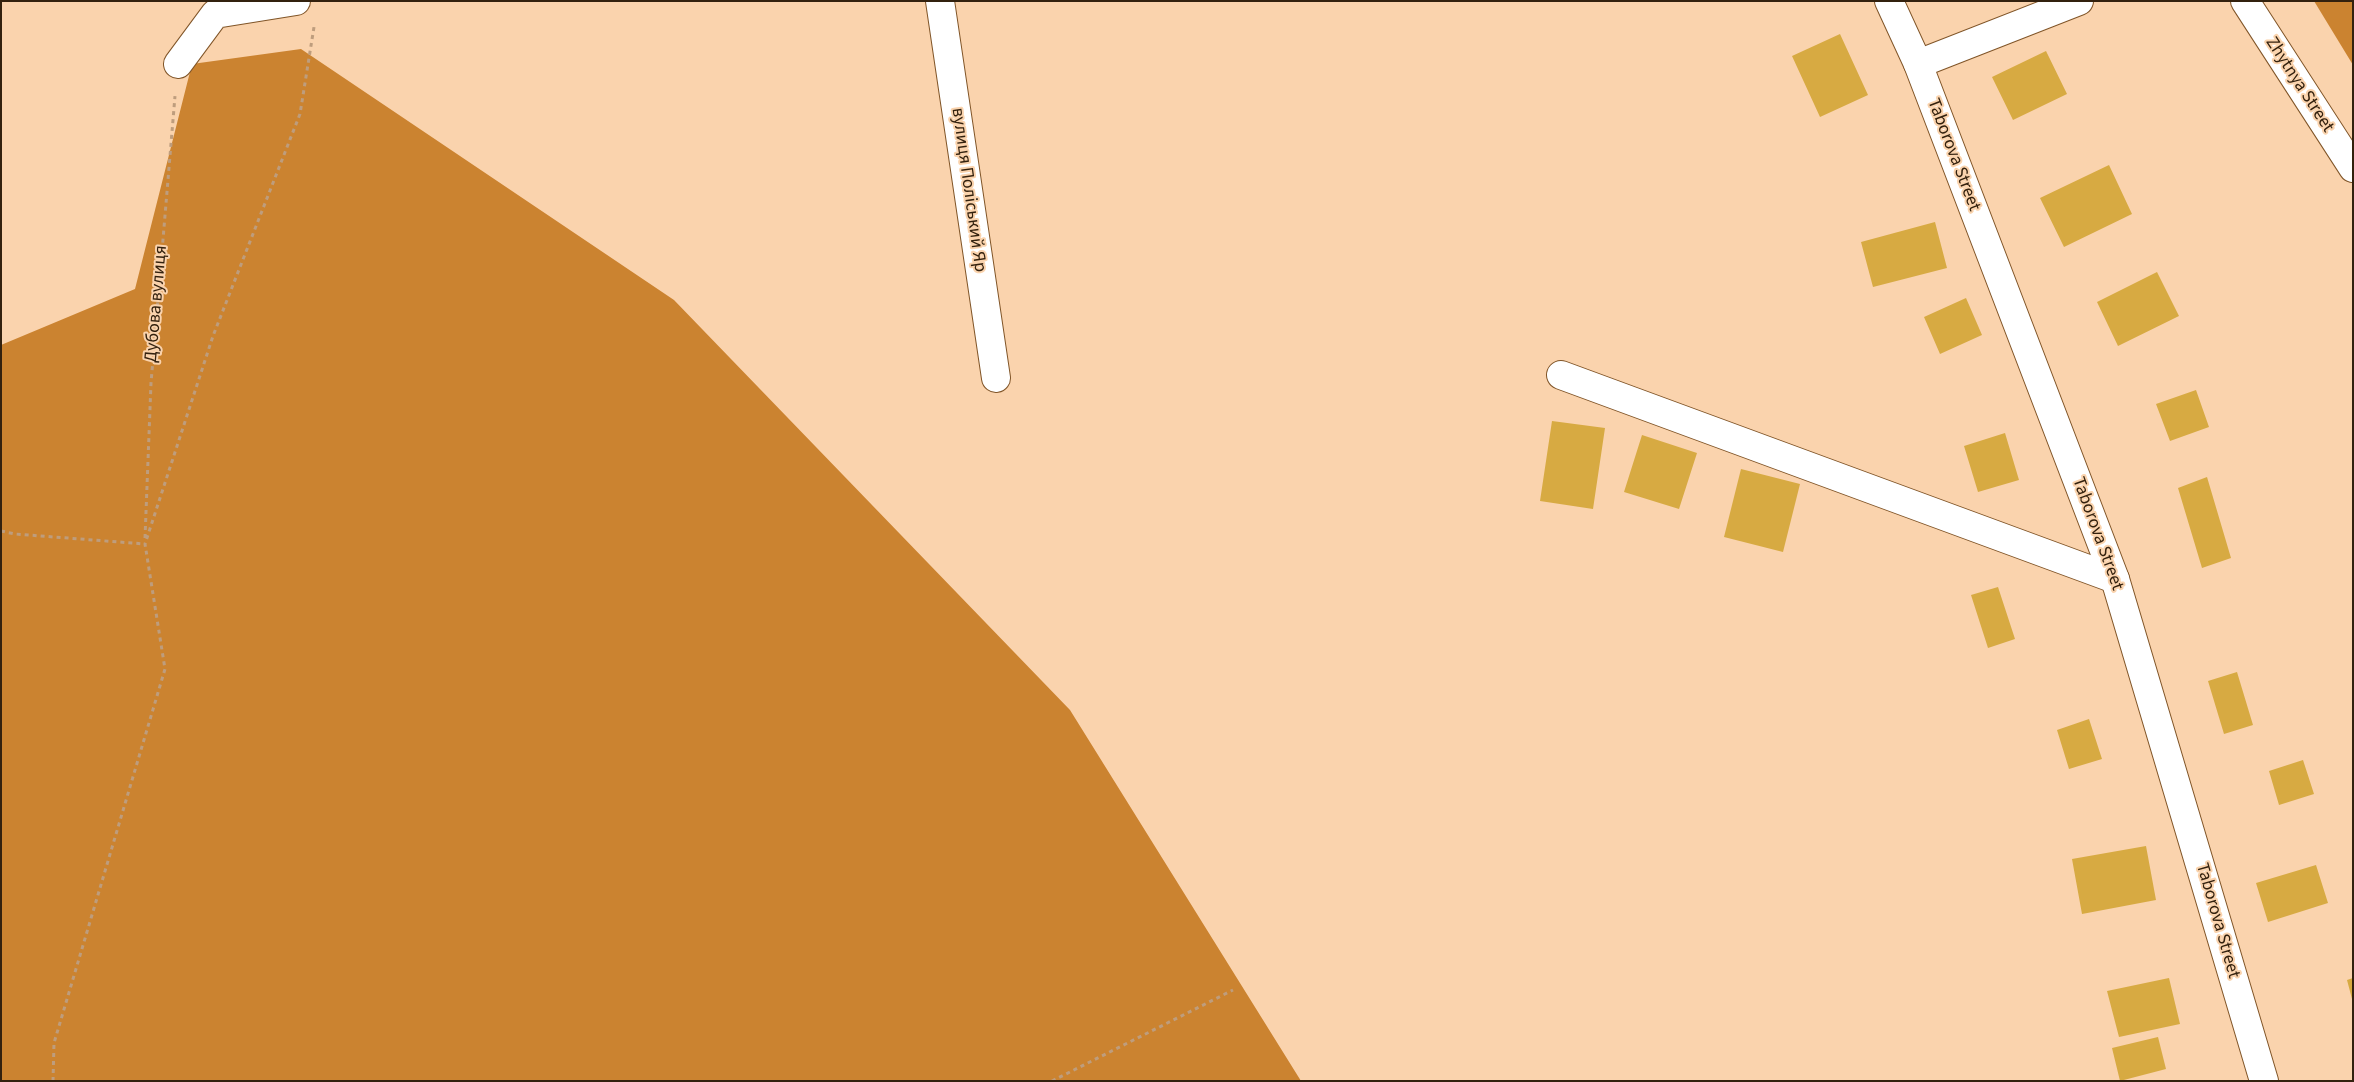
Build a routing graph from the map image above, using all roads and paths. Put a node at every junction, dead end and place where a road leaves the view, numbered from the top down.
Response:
1 (296, 1) edge
2 (940, 1) edge
3 (1889, 1) edge
4 (2079, 1) edge
5 (2245, 1) edge
6 (315, 20) dead end
7 (178, 64) joint
8 (1918, 64) junction
9 (2353, 168) edge
10 (1561, 375) dead end
11 (996, 378) dead end
12 (1, 531) edge
13 (145, 544) junction
14 (2115, 579) junction
15 (1232, 990) dead end
16 (53, 1081) edge
17 (1052, 1081) edge
18 (2264, 1081) edge

1 - 7 street
2 - 11 street, вулиця Поліський Яр
3 - 8 street, Taborova Street
4 - 8 street
5 - 9 street, Zhytnya Street
6 - 13 path
7 - 13 path, Дубова вулиця
8 - 14 street, Taborova Street
10 - 14 street
12 - 13 path
13 - 16 path, Дубова вулиця
14 - 18 street, Taborova Street
15 - 17 path

